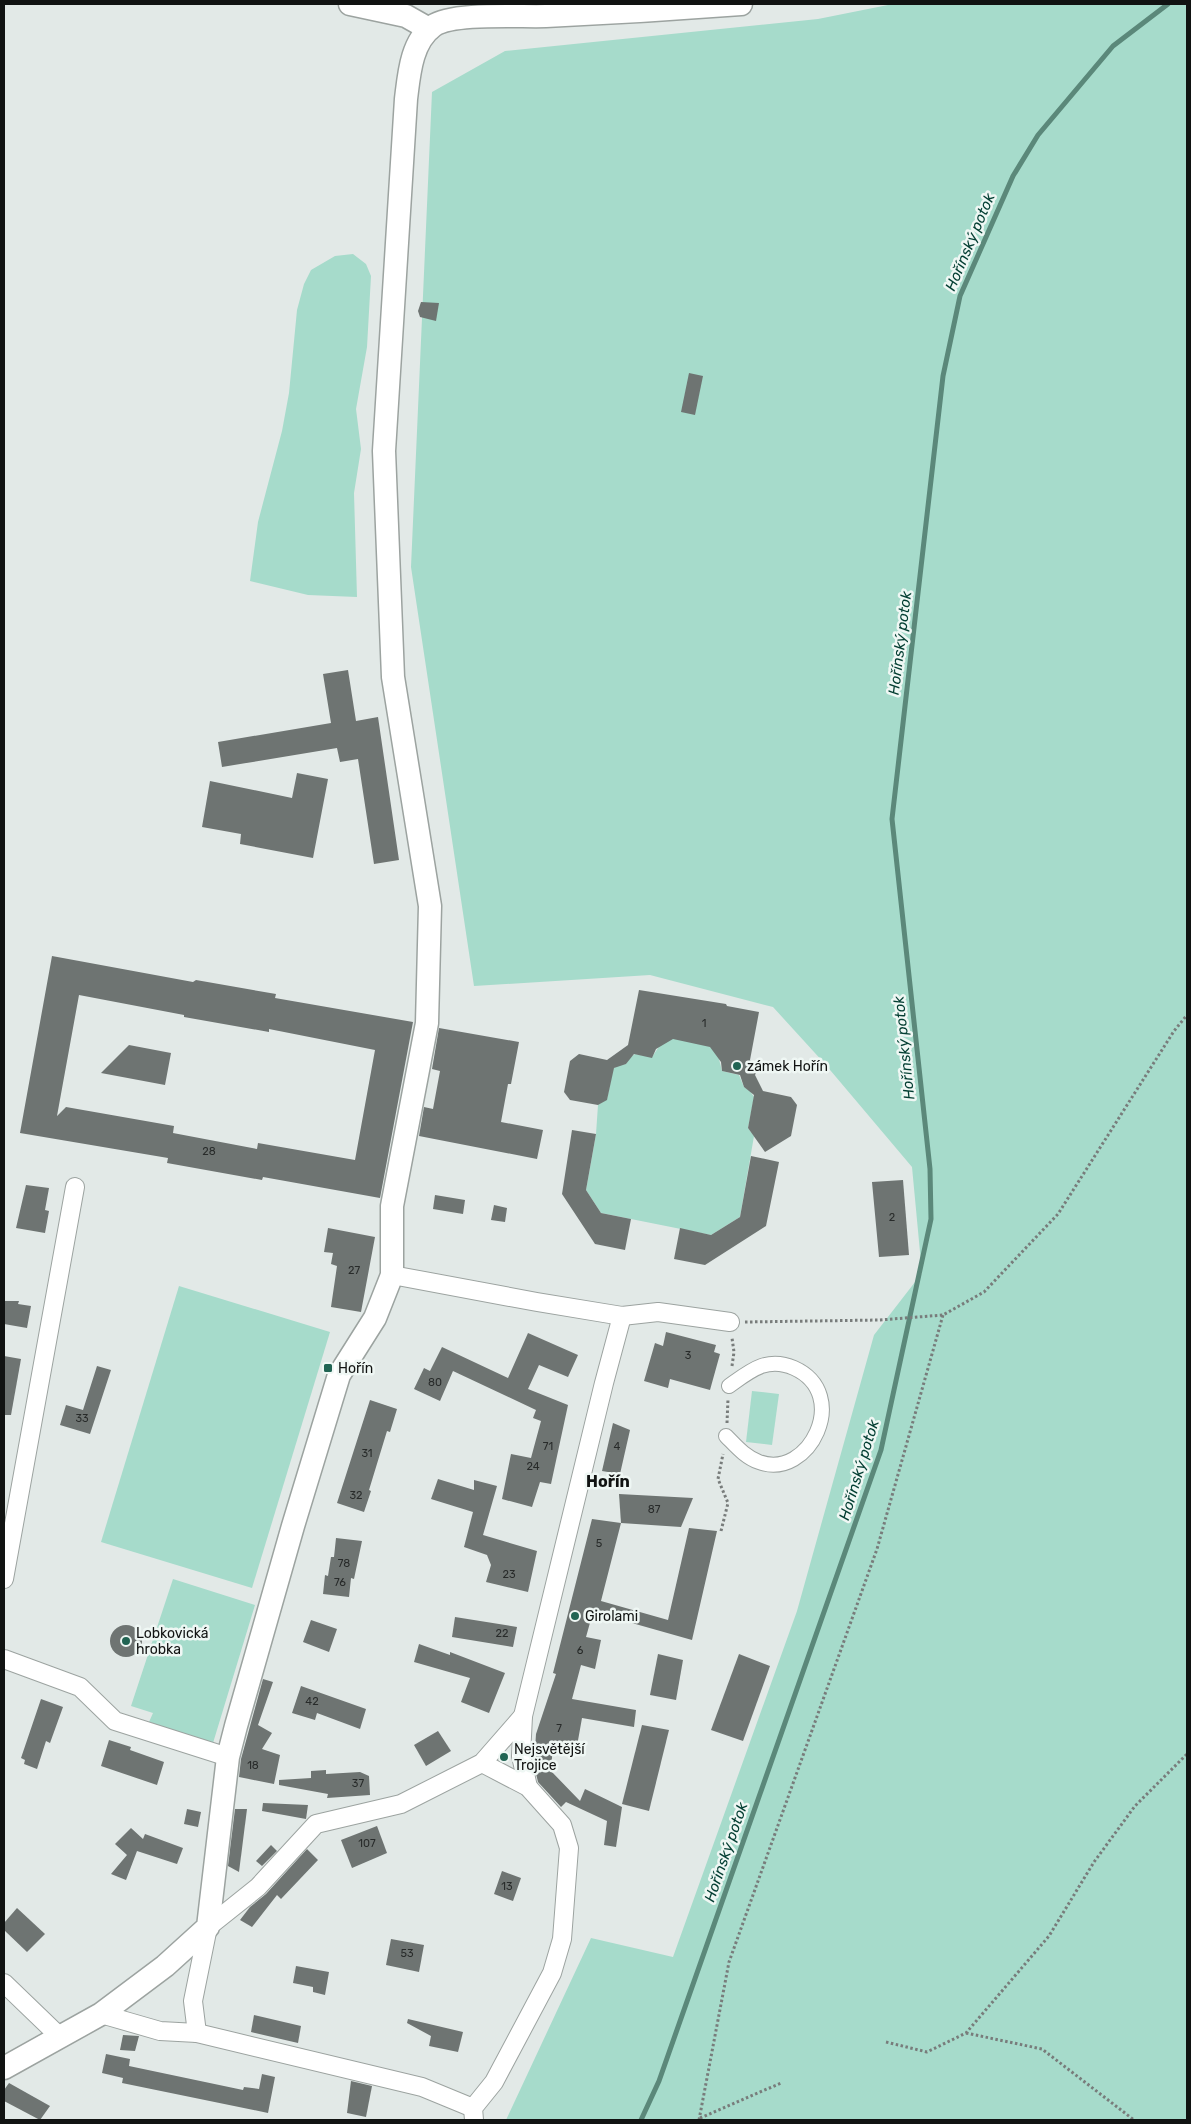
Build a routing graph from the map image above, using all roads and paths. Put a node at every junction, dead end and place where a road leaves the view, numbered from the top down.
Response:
1 (350, 4) edge
2 (741, 4) edge
3 (429, 29) junction
4 (1187, 1015) edge
5 (74, 1187) dead end
6 (392, 1274) junction
7 (943, 1315) junction
8 (622, 1316) junction
9 (730, 1322) joint
10 (729, 1386) dead end
11 (726, 1436) dead end
12 (4, 1579) edge
13 (4, 1659) edge
14 (523, 1716) junction
15 (1187, 1754) edge
16 (228, 1757) junction
17 (482, 1763) junction
18 (528, 1788) junction
19 (208, 1927) junction
20 (4, 1983) edge
21 (101, 2014) junction
22 (197, 2033) junction
23 (966, 2033) junction
24 (59, 2036) junction
25 (886, 2042) dead end
26 (4, 2068) edge
27 (781, 2083) dead end
28 (473, 2114) edge
29 (700, 2119) edge
30 (1134, 2120) edge

1 - 3 street
2 - 3 street
3 - 6 street
4 - 7 path
5 - 12 street
6 - 8 street
6 - 16 street
7 - 9 path
7 - 29 path
8 - 9 street
8 - 14 street
10 - 11 street
13 - 16 street
14 - 17 street
14 - 18 street
15 - 23 path
16 - 19 street
17 - 18 street
17 - 19 street
18 - 28 street
19 - 21 street
19 - 22 street
20 - 24 street
21 - 22 street
21 - 24 street
22 - 28 street
23 - 25 path
23 - 30 path
24 - 26 street
27 - 29 path

